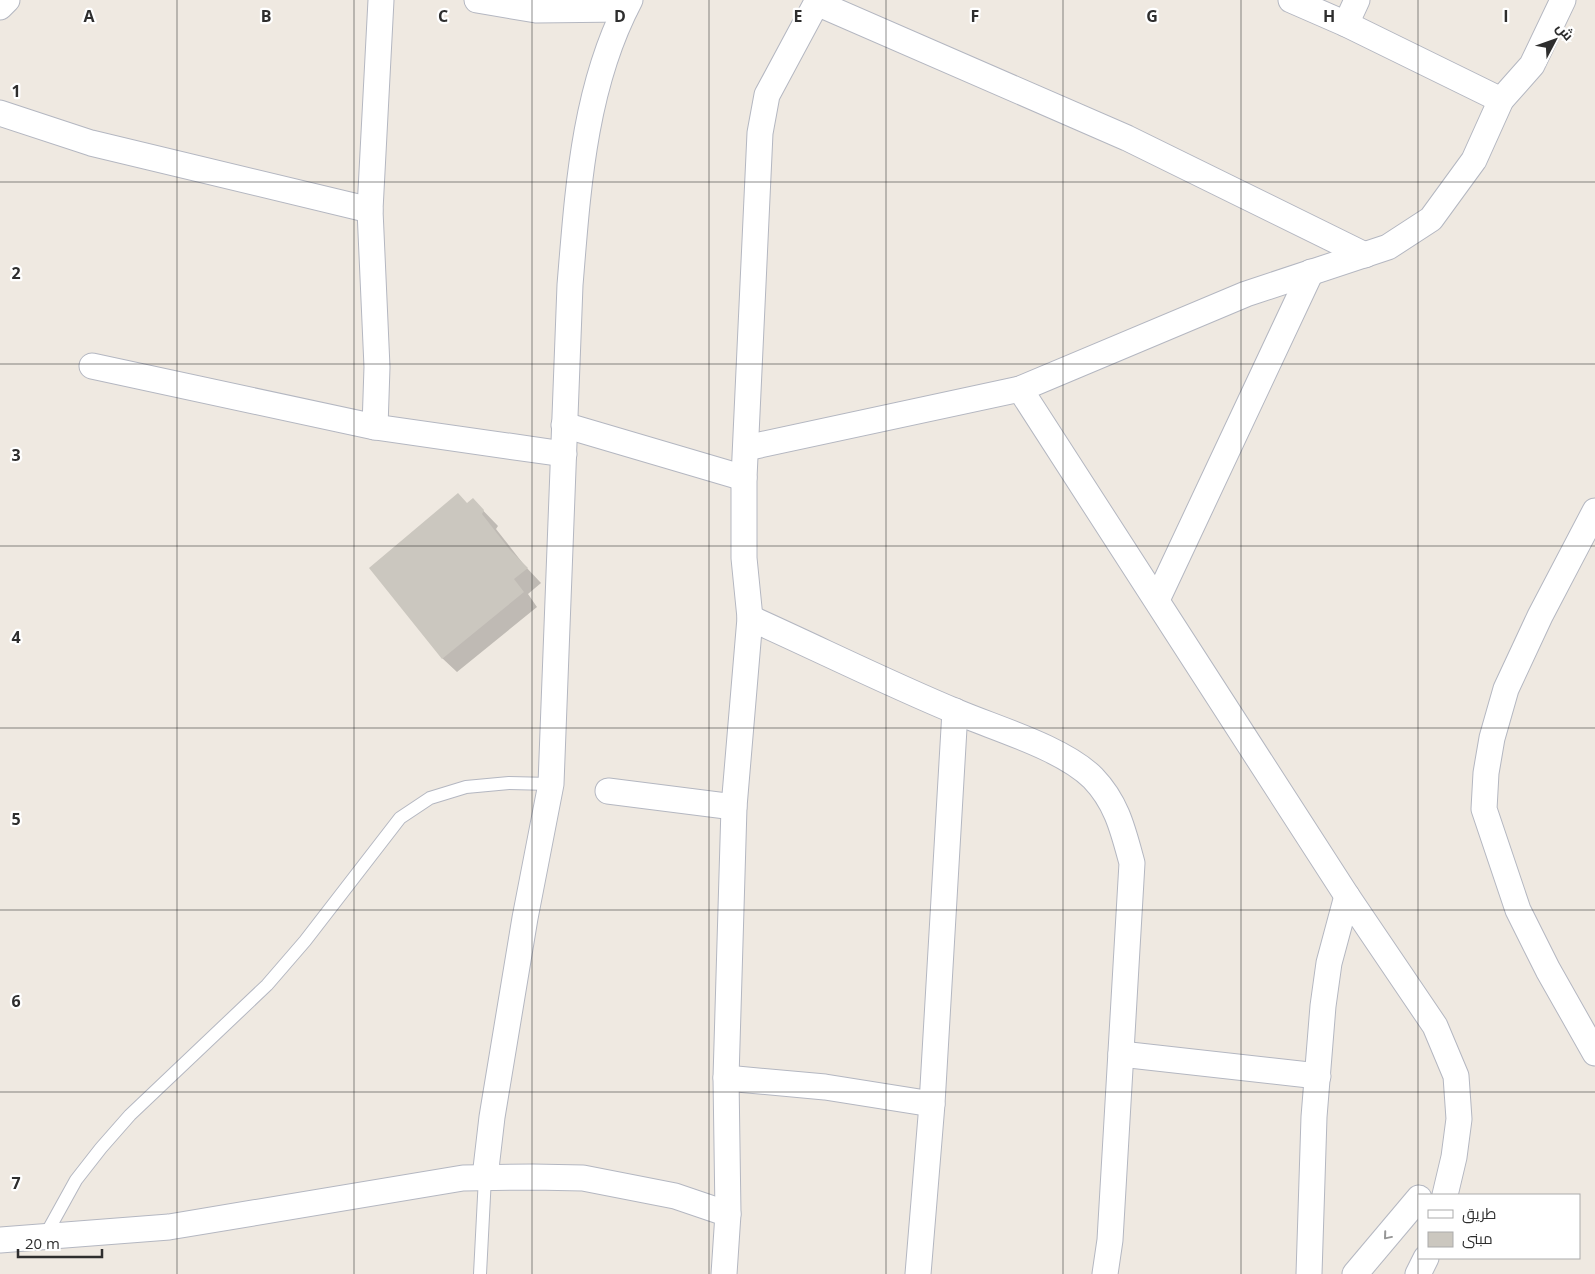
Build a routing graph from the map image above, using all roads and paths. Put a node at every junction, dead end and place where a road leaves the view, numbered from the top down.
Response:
1 (7, 0) edge
2 (381, 0) edge
3 (477, 0) edge
4 (1291, 0) edge
5 (1357, 0) edge
6 (1563, 0) edge
7 (818, 2) edge
8 (628, 4) edge
9 (0, 7) edge
10 (1346, 24) junction
11 (1501, 100) junction
12 (0, 113) edge
13 (370, 210) junction
14 (1365, 254) junction
15 (1311, 272) junction
16 (92, 366) dead end
17 (1020, 389) junction
18 (564, 425) junction
19 (375, 427) junction
20 (746, 448) junction
21 (564, 454) junction
22 (744, 478) junction
23 (1595, 511) edge
24 (1157, 600) junction
25 (750, 618) junction
26 (956, 711) junction
27 (551, 784) junction
28 (608, 791) dead end
29 (734, 807) junction
30 (1347, 896) junction
31 (1595, 1053) edge
32 (1121, 1054) junction
33 (1318, 1076) junction
34 (726, 1078) junction
35 (932, 1104) junction
36 (1454, 1157) junction
37 (485, 1178) junction
38 (1423, 1194) edge
39 (1445, 1194) edge
40 (1418, 1199) edge
41 (728, 1214) junction
42 (45, 1236) junction
43 (0, 1240) edge
44 (1426, 1259) edge
45 (480, 1274) edge
46 (724, 1274) edge
47 (918, 1274) edge
48 (1105, 1274) edge
49 (1309, 1274) edge
50 (1355, 1274) edge
51 (1418, 1274) edge

1 - 9 street
2 - 13 street
3 - 8 street
4 - 10 street
5 - 10 street
6 - 11 street
7 - 14 street
7 - 20 street
8 - 18 street
10 - 11 street
11 - 14 street
12 - 13 street
13 - 19 street
14 - 15 street
15 - 17 street
15 - 24 street
16 - 19 street
17 - 20 street
17 - 24 street
18 - 21 street
18 - 22 street
19 - 21 street
20 - 22 street
21 - 27 street
22 - 25 street
23 - 31 street
24 - 30 street
25 - 26 street
25 - 29 street
26 - 32 street
26 - 35 street
27 - 37 street
27 - 42 lane
28 - 29 street
29 - 34 street
30 - 33 street
30 - 36 street
32 - 33 street
32 - 48 street
33 - 49 street
34 - 35 street
34 - 41 street
35 - 47 street
36 - 38 street
36 - 39 street
37 - 41 street
37 - 42 street
37 - 45 lane
40 -> 50 street
41 - 46 street
42 - 43 street
44 - 51 street

